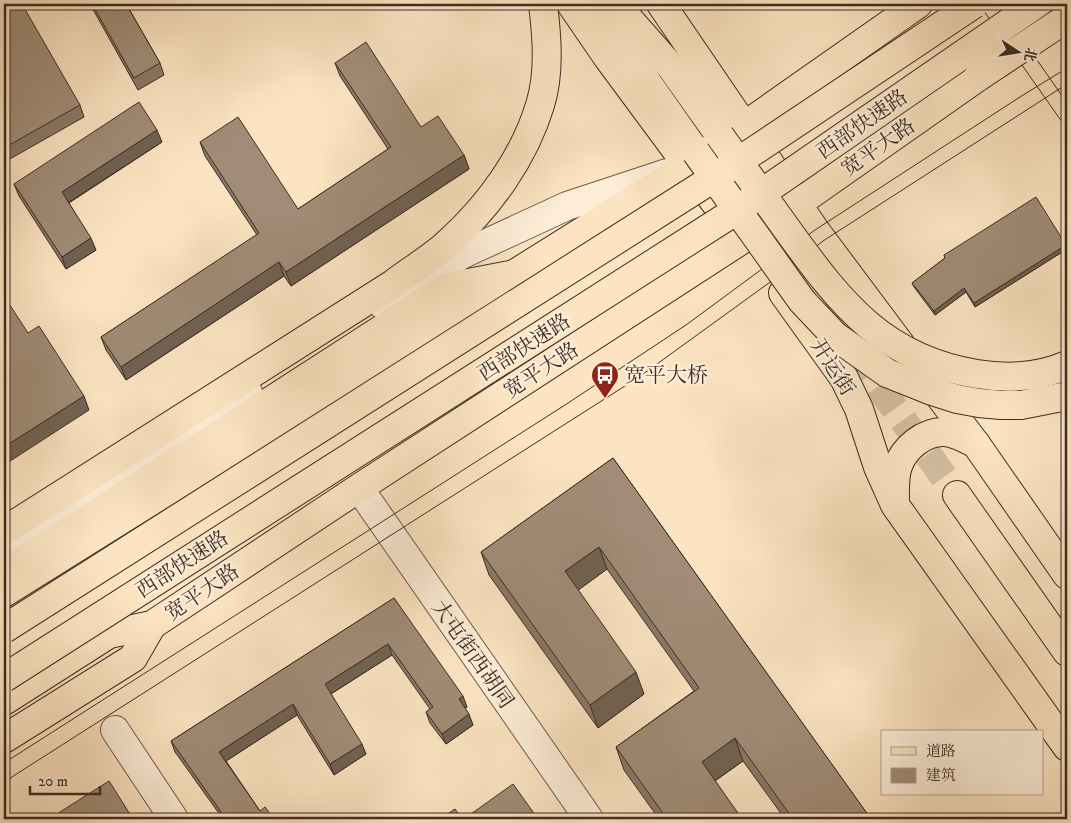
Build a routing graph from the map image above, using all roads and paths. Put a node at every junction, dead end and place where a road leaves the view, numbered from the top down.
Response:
1 (543, 4) edge
2 (571, 4) edge
3 (592, 4) edge
4 (618, 4) edge
5 (662, 4) edge
6 (918, 4) edge
7 (974, 4) edge
8 (1036, 4) edge
9 (1067, 18) edge
10 (745, 126) junction
11 (687, 166) junction
12 (797, 204) junction
13 (743, 239) junction
14 (515, 274) junction
15 (1067, 365) edge
16 (1067, 396) edge
17 (976, 444) junction
18 (359, 488) junction
19 (957, 495) tunnel mouth
20 (895, 505) junction
21 (4, 531) edge
22 (4, 549) edge
23 (4, 573) edge
24 (1067, 575) edge
25 (4, 593) edge
26 (152, 625) junction
27 (4, 630) edge
28 (1067, 652) edge
29 (4, 678) edge
30 (4, 701) edge
31 (115, 730) dead end
32 (4, 739) edge
33 (1067, 747) edge
34 (174, 819) edge
35 (589, 819) edge

1 - 21 main road
2 - 11 main road, 开运街
3 - 16 main road, bridge
4 - 15 main road, bridge
5 - 10 main road
6 - 10 main road
7 - 27 main road, 西部快速路, bridge
8 - 29 main road, 西部快速路, bridge
9 - 12 main road, 宽平大路, bridge
10 - 11 main road
10 - 12 main road
11 - 13 main road, 开运街
11 - 14 main road
11 - 22 street
12 - 13 main road, 宽平大路
12 - 17 main road
13 - 18 main road, 宽平大路
13 - 20 main road, 开运街
14 - 23 main road
14 - 25 main road
17 - 20 main road
17 - 24 main road
18 - 26 main road, 宽平大路
18 - 35 street, 大屯街西胡同
19 - 28 main road
20 - 33 main road, 开运街
26 - 30 main road, 宽平大路
26 - 32 main road
31 - 34 street

